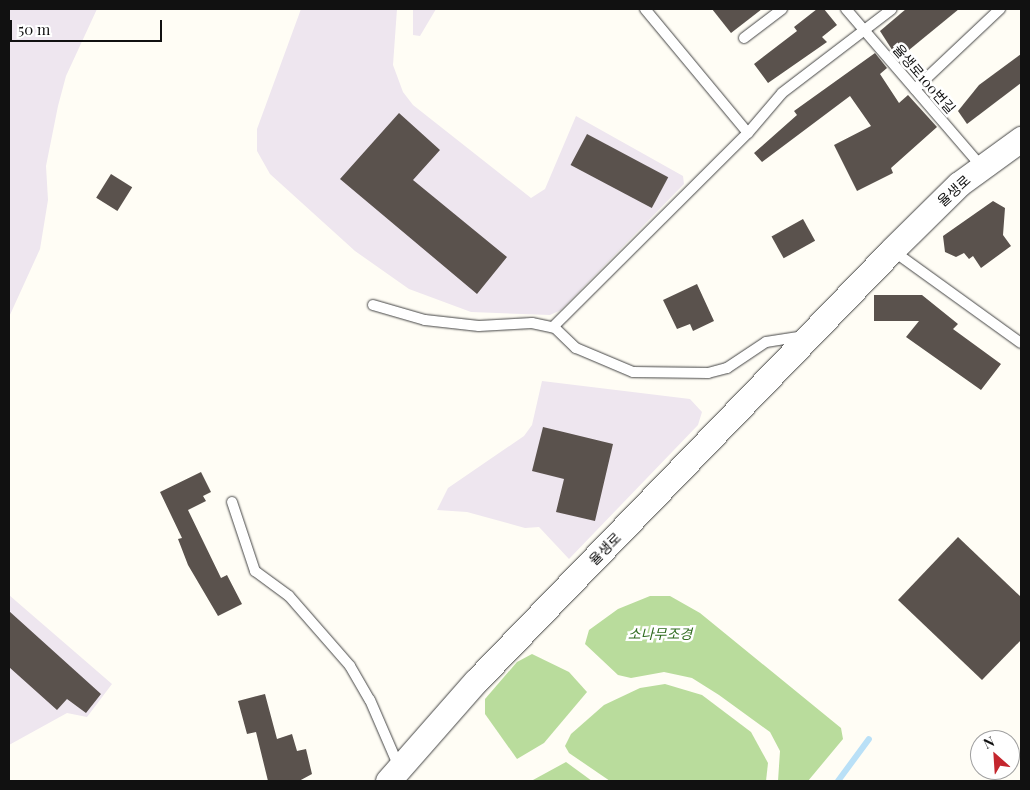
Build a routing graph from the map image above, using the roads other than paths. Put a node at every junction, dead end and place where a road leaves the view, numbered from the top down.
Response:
1 (646, 9) edge
2 (782, 9) edge
3 (846, 9) edge
4 (892, 9) edge
5 (1000, 9) edge
6 (865, 32) junction
7 (744, 38) dead end
8 (916, 89) junction
9 (748, 133) junction
10 (1021, 139) edge
11 (982, 167) junction
12 (892, 250) junction
13 (373, 305) dead end
14 (554, 327) junction
15 (815, 334) junction
16 (1021, 343) edge
17 (232, 502) dead end
18 (394, 775) edge

1 - 9 lane
2 - 7 lane
3 - 6 lane, 율생로100번길
4 - 6 lane
5 - 8 lane
6 - 8 lane, 율생로100번길
6 - 9 lane
8 - 11 lane, 율생로100번길
9 - 14 lane
10 - 11 street, 율생로
11 - 12 street, 율생로
12 - 15 street, 율생로
12 - 16 lane
13 - 14 lane
14 - 15 lane
15 - 18 street, 율생로
17 - 18 lane, 율생로

